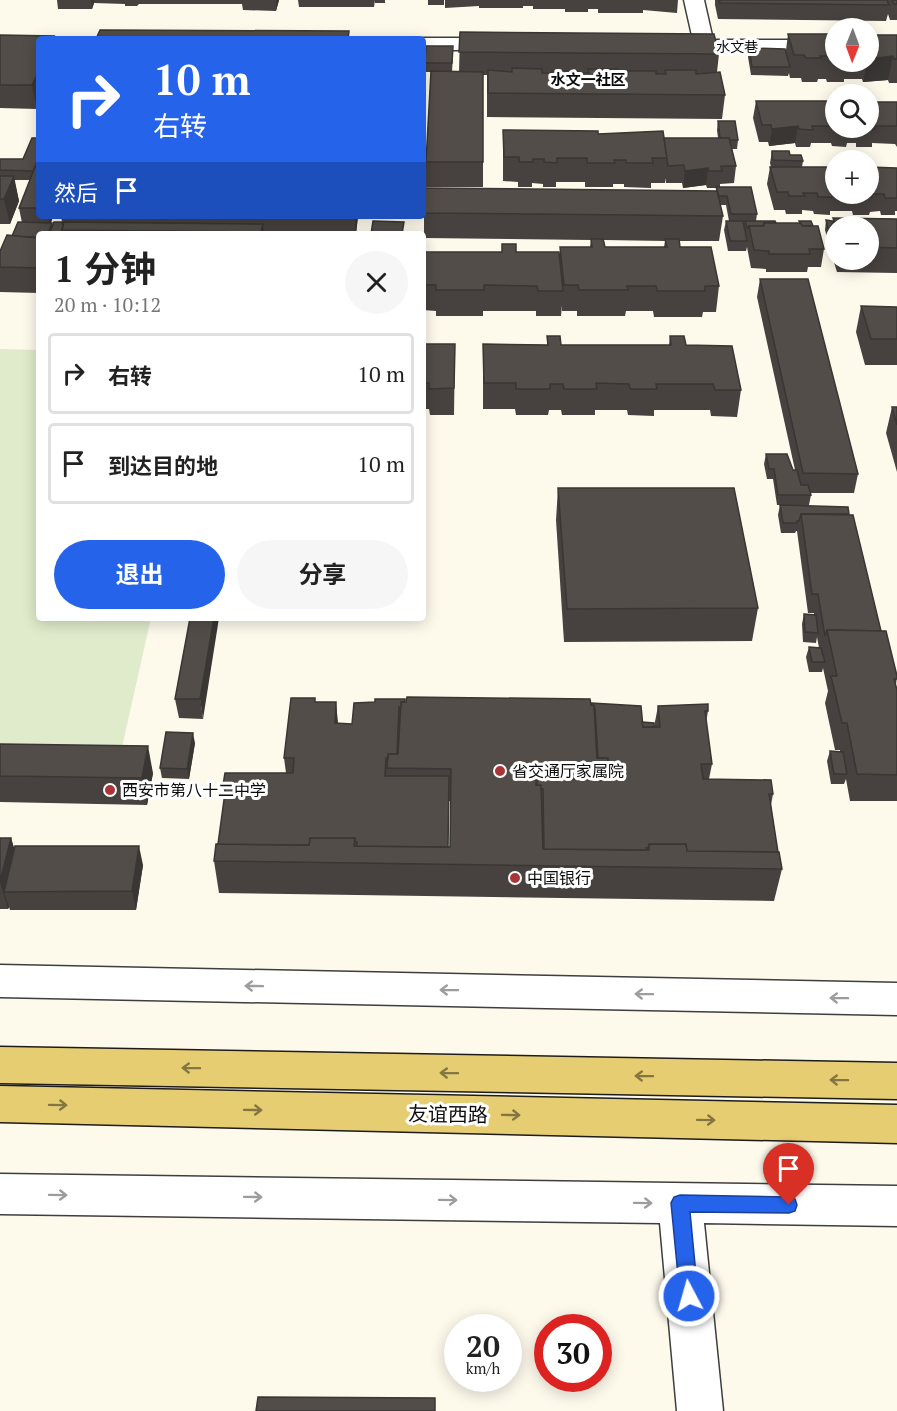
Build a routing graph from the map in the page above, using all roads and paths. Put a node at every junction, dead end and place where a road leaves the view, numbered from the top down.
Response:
1 (694, 0) edge
2 (426, 44) edge
3 (528, 45) edge
4 (657, 45) edge
5 (704, 46) junction
6 (825, 46) edge
7 (0, 981) edge
8 (897, 999) edge
9 (0, 1065) edge
10 (897, 1081) edge
11 (0, 1104) edge
12 (897, 1124) edge
13 (0, 1194) edge
14 (680, 1203) junction
15 (897, 1206) edge
16 (700, 1411) edge

1 - 5 street
2 - 3 street
4 - 5 street, 水文巷
5 - 6 street, 水文巷
8 -> 7 street
10 -> 9 main road
11 -> 12 main road, 友谊西路
13 -> 14 street
14 - 15 street
14 - 16 street

